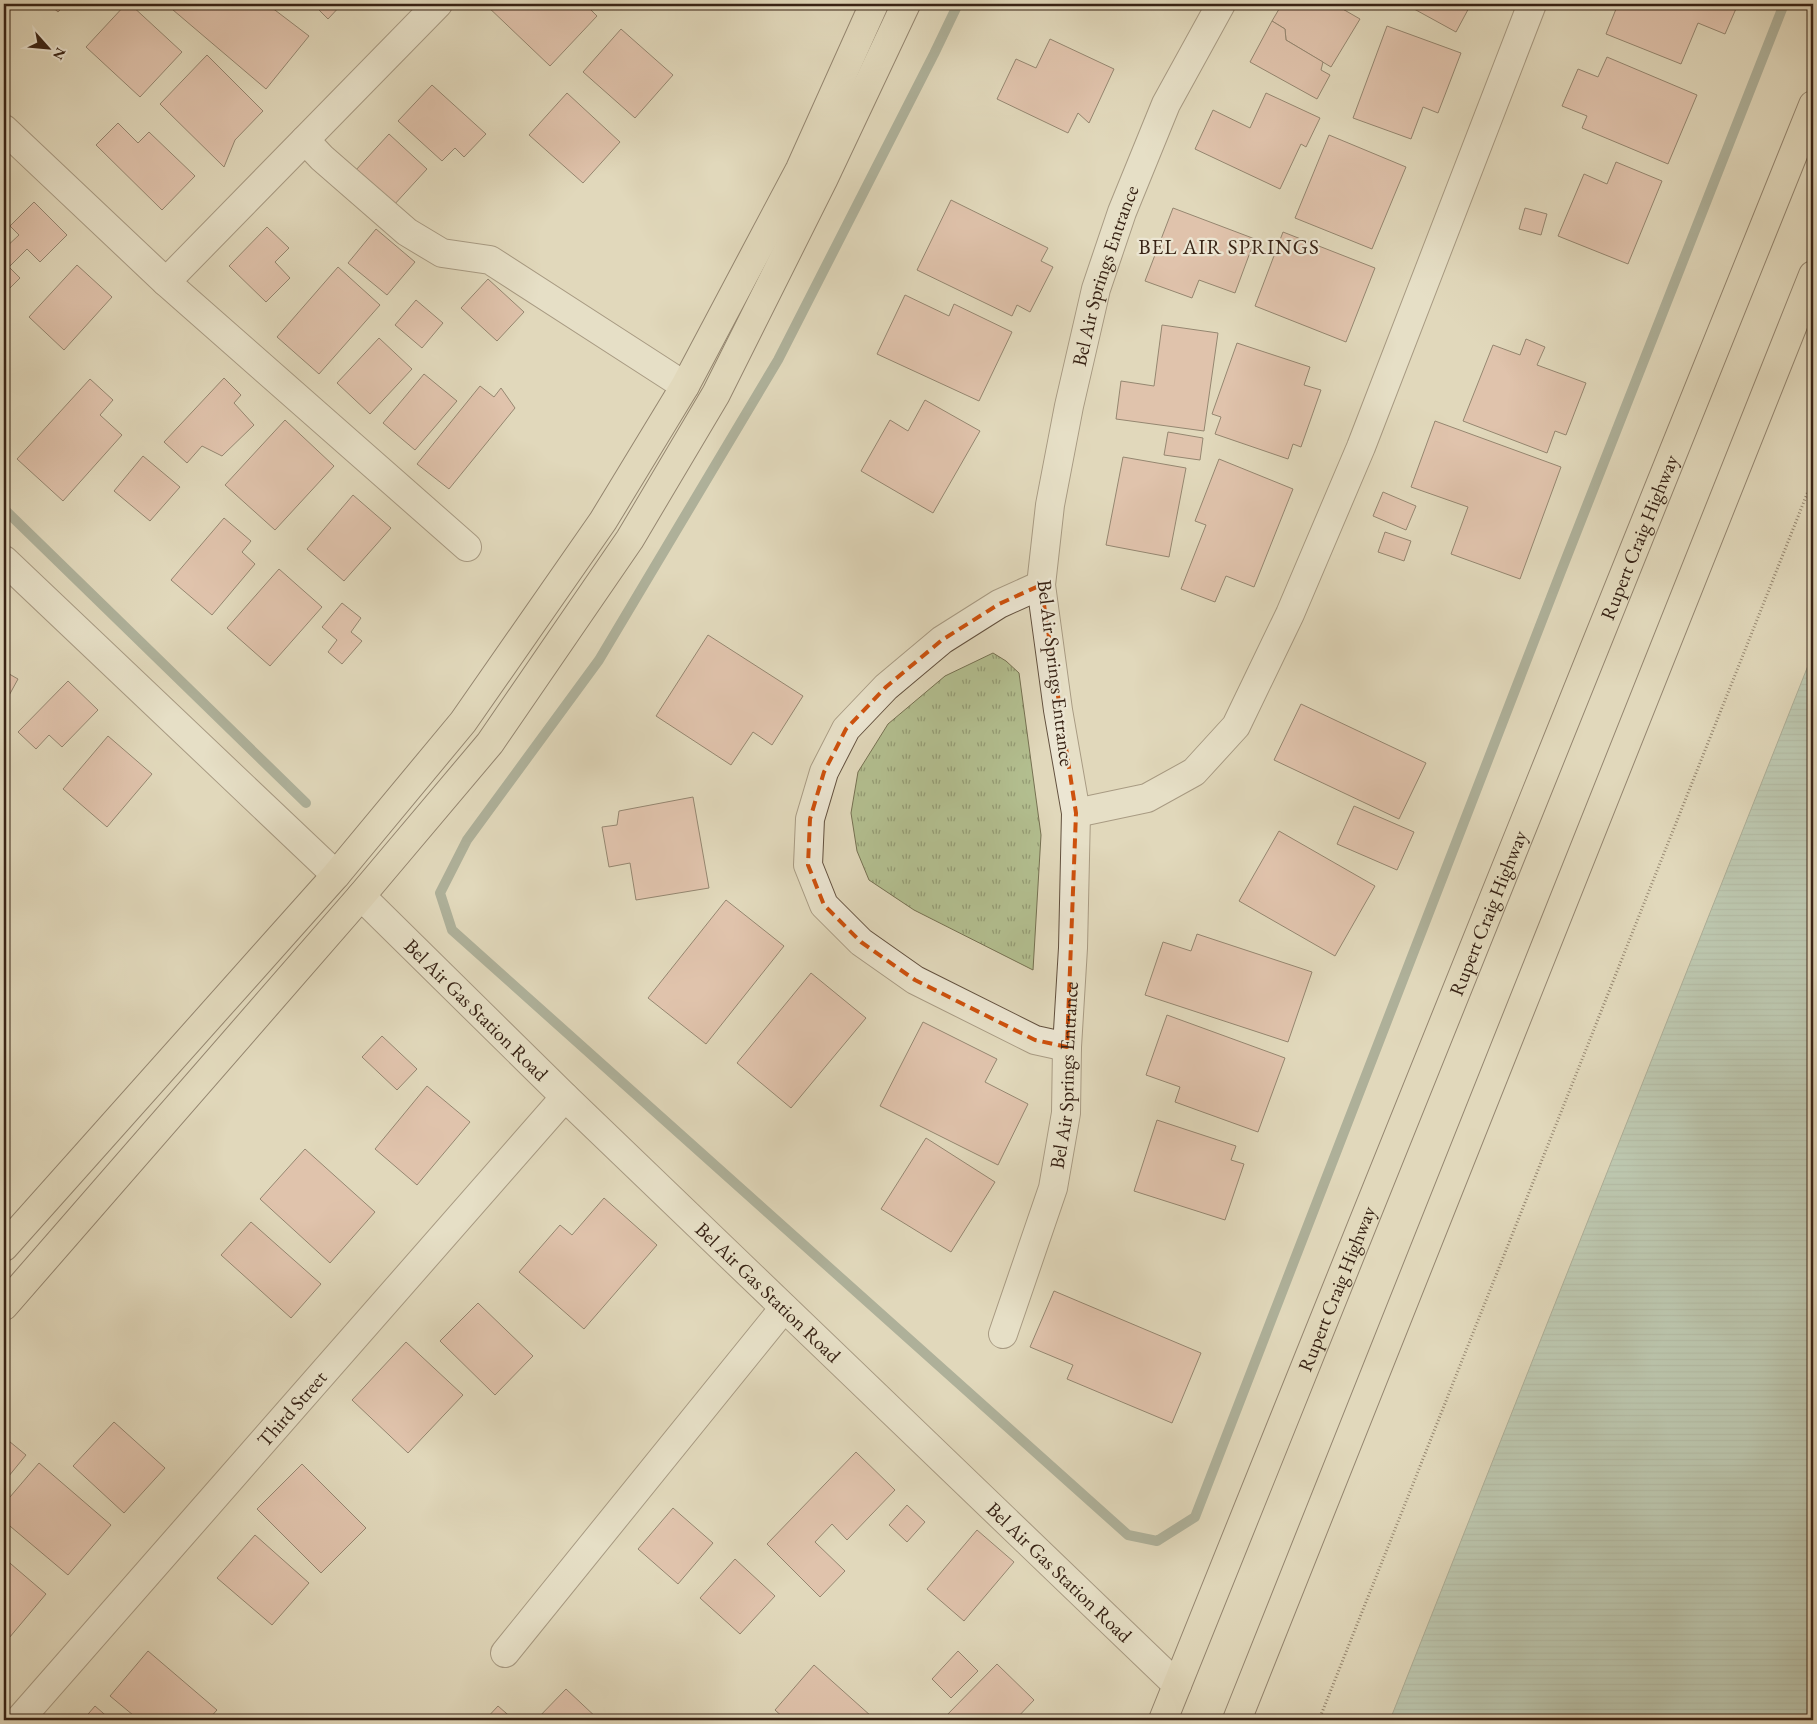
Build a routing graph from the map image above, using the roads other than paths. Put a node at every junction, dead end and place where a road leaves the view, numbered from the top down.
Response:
1 (438, 4) edge
2 (874, 4) edge
3 (906, 4) edge
4 (1221, 4) edge
5 (1532, 4) edge
6 (1813, 105) edge
7 (4, 129) edge
8 (305, 140) junction
9 (1813, 275) edge
10 (166, 282) junction
11 (685, 386) junction
12 (467, 547) dead end
13 (4, 560) edge
14 (1041, 585) junction
15 (1076, 813) junction
16 (336, 875) junction
17 (361, 896) junction
18 (1066, 1047) junction
19 (565, 1097) junction
20 (4, 1248) edge
21 (4, 1306) edge
22 (784, 1308) junction
23 (1004, 1334) dead end
24 (505, 1653) dead end
25 (1176, 1686) junction
26 (19, 1720) edge
27 (1163, 1720) edge
28 (1237, 1720) edge

1 - 8 street
2 - 11 main road
3 - 17 main road
4 - 14 street, Bel Air Springs Entrance
5 - 15 street
6 - 25 main road, Rupert Craig Highway
7 - 10 street
8 - 10 street
8 - 11 street
9 - 28 main road
10 - 12 street
11 - 16 main road
13 - 16 street
14 - 15 street, Bel Air Springs Entrance
14 - 18 street
15 - 18 street, Bel Air Springs Entrance
16 - 20 main road
17 - 19 street, Bel Air Gas Station Road
17 - 21 main road
18 - 23 street, Bel Air Springs Entrance
19 - 22 street, Bel Air Gas Station Road
19 - 26 street, Third Street
22 - 24 street
22 - 25 street, Bel Air Gas Station Road
25 - 27 main road, Rupert Craig Highway

